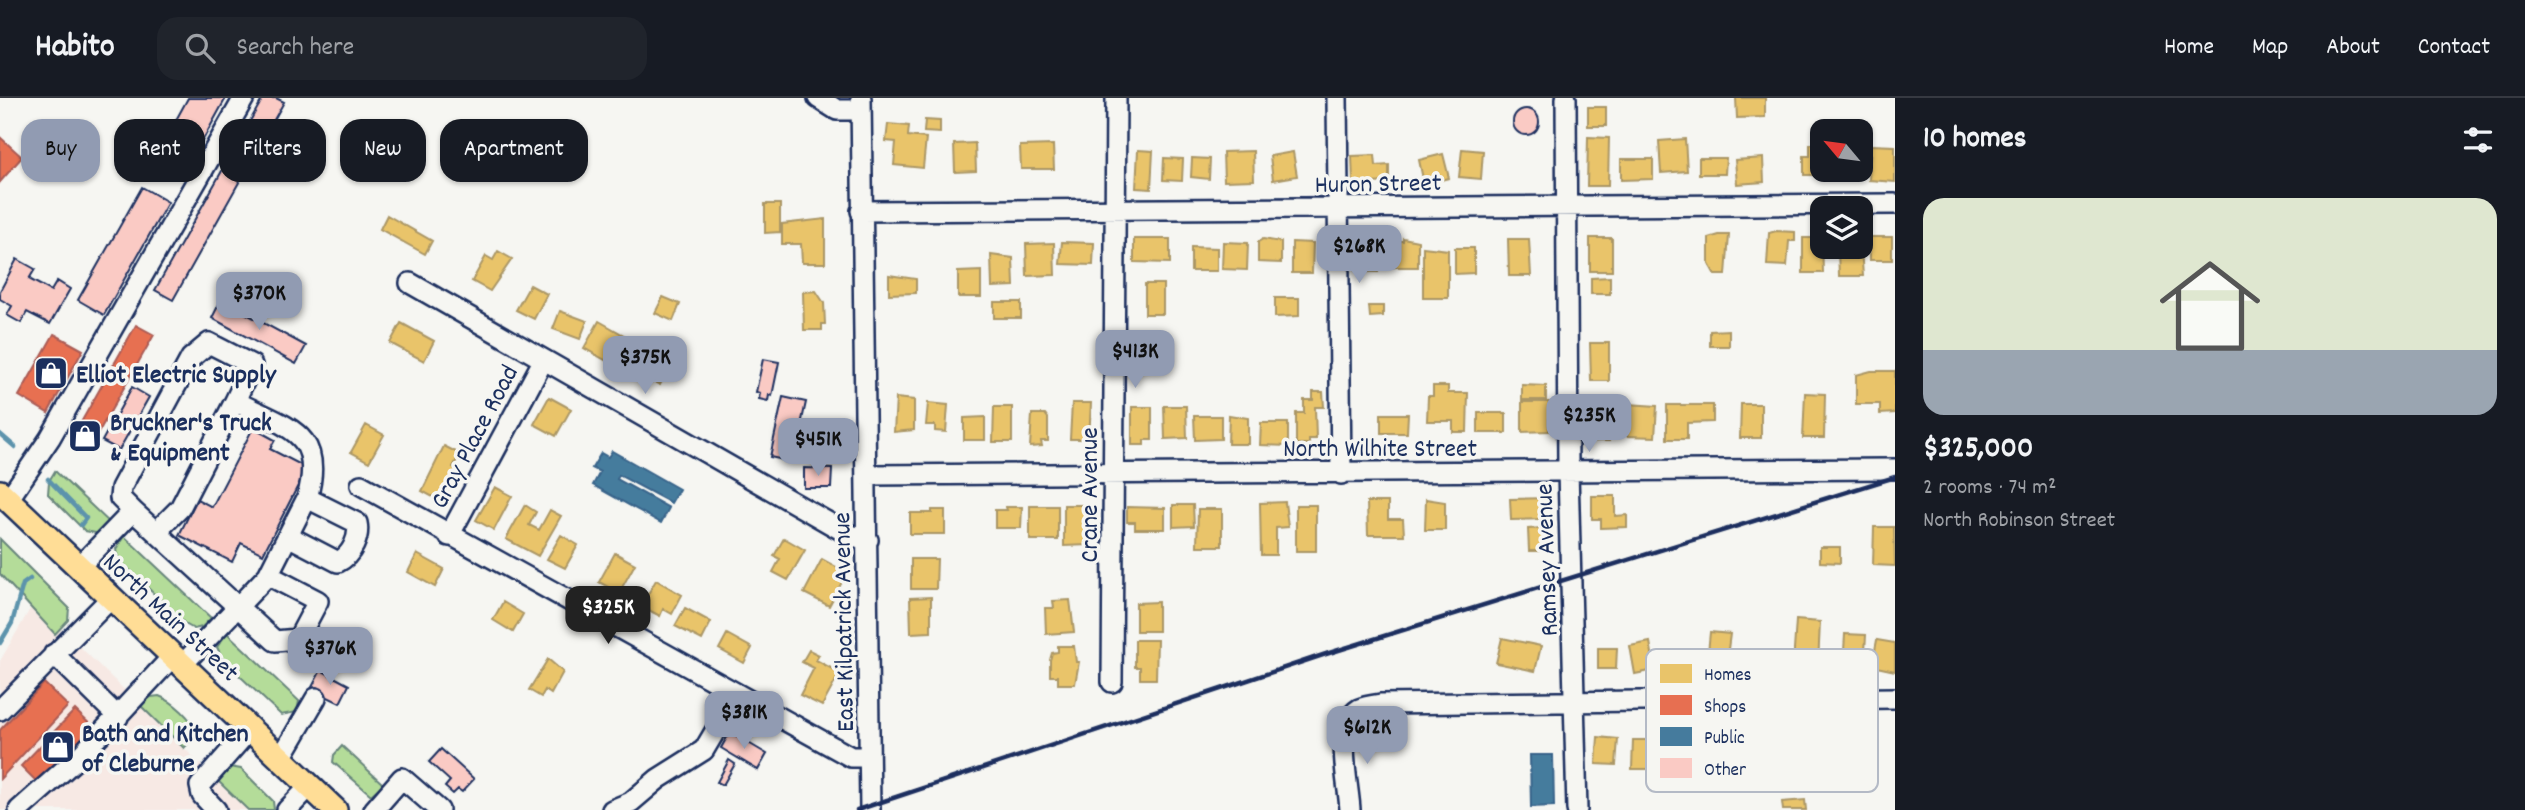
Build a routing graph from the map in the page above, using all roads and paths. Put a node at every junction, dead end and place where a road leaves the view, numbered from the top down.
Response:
1 (244, 98) edge
2 (818, 98) edge
3 (1116, 98) edge
4 (1336, 98) edge
5 (1566, 98) edge
6 (861, 104) edge
7 (1895, 204) edge
8 (1568, 206) junction
9 (1338, 209) junction
10 (1115, 210) junction
11 (861, 211) junction
12 (410, 284) dead end
13 (543, 361) junction
14 (235, 401) junction
15 (1895, 469) edge
16 (1568, 471) junction
17 (1115, 474) junction
18 (1341, 474) junction
19 (866, 475) junction
20 (361, 485) dead end
21 (4, 496) edge
22 (307, 498) junction
23 (133, 511) junction
24 (156, 532) junction
25 (288, 536) junction
26 (449, 536) junction
27 (868, 540) junction
28 (79, 567) junction
29 (268, 575) junction
30 (111, 598) junction
31 (237, 606) junction
32 (54, 654) junction
33 (178, 660) junction
34 (1112, 682) dead end
35 (737, 694) junction
36 (316, 698) dead end
37 (1646, 700) edge
38 (1576, 701) junction
39 (0, 710) edge
40 (118, 717) junction
41 (250, 729) junction
42 (870, 757) junction
43 (281, 758) junction
44 (310, 786) junction
45 (19, 810) edge
46 (216, 810) edge
47 (286, 810) edge
48 (335, 810) edge
49 (374, 810) edge
50 (439, 810) edge
51 (612, 810) edge
52 (870, 810) edge
53 (1350, 810) edge
54 (1577, 810) edge

1 - 21 street
2 - 6 street
3 - 10 street, Crane Avenue
4 - 9 street
5 - 8 street, Ramsey Avenue
6 - 11 street, East Kilpatrick Avenue
7 - 8 street, Huron Street
8 - 9 street, Huron Street
8 - 16 street, Ramsey Avenue
9 - 10 street, Huron Street
9 - 18 street
10 - 11 street, Huron Street
10 - 17 street, Crane Avenue
11 - 19 street, East Kilpatrick Avenue
12 - 13 street
13 - 26 street, Gray Place Road
13 - 27 street
14 - 22 street
14 - 23 street
14 - 24 street
15 - 16 street, North Wilhite Street
16 - 18 street, North Wilhite Street
16 - 38 street, Ramsey Avenue
17 - 18 street, North Wilhite Street
17 - 19 street, North Wilhite Street
17 - 34 street, Crane Avenue
19 - 27 street, East Kilpatrick Avenue
20 - 26 street
21 - 28 main road, North Main Street
22 - 25 street
22 - 25 street
23 - 24 street
23 - 28 street
24 - 31 street
25 - 29 street
26 - 35 street
27 - 42 street, East Kilpatrick Avenue
28 - 30 main road, North Main Street
29 - 31 street
29 - 31 street
30 - 32 street
30 - 33 main road, North Main Street
31 - 33 street
32 - 39 street
32 - 40 street
33 - 40 street
33 - 41 main road, North Main Street
35 - 42 street
35 - 51 street
36 - 43 street
37 - 38 street
38 - 53 street
38 - 54 street, Ramsey Avenue
40 - 45 street
41 - 43 main road, North Main Street
41 - 46 street
42 - 52 street, East Kilpatrick Avenue
43 - 44 main road, North Main Street
44 - 47 street
44 - 48 main road, North Main Street
49 - 50 street

